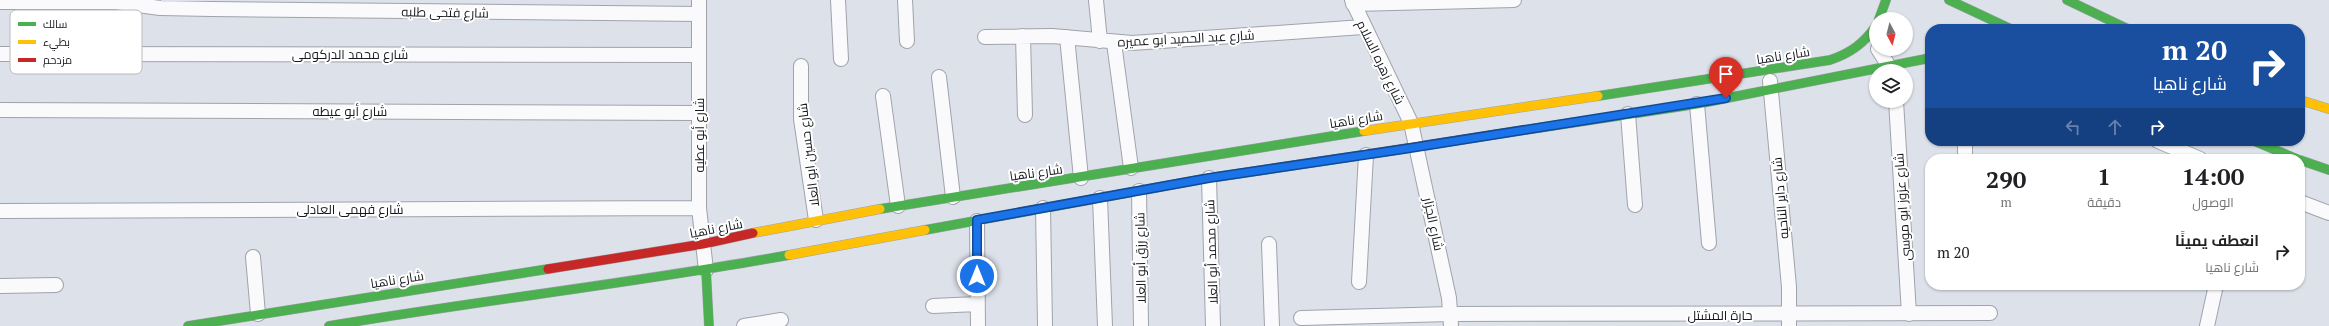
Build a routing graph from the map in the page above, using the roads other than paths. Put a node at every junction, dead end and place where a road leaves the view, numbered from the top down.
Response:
1 (699, 0) edge
2 (838, 0) edge
3 (906, 0) edge
4 (1096, 0) edge
5 (1514, 0) edge
6 (1886, 0) edge
7 (1950, 0) edge
8 (2067, 0) edge
9 (0, 2) edge
10 (1352, 2) edge
11 (1882, 12) edge
12 (699, 14) junction
13 (2000, 24) edge
14 (2117, 24) edge
15 (1364, 27) junction
16 (1023, 36) junction
17 (985, 37) dead end
18 (1067, 37) junction
19 (907, 41) dead end
20 (1100, 41) junction
21 (1114, 43) junction
22 (1869, 46) edge
23 (0, 54) edge
24 (10, 54) edge
25 (142, 54) edge
26 (699, 55) junction
27 (841, 58) dead end
28 (1925, 59) edge
29 (1909, 64) edge
30 (801, 66) dead end
31 (1769, 70) junction
32 (1869, 73) edge
33 (939, 77) dead end
34 (1770, 90) junction
35 (883, 96) dead end
36 (2305, 102) edge
37 (1697, 104) junction
38 (1896, 108) edge
39 (2329, 109) edge
40 (0, 110) edge
41 (700, 113) junction
42 (1628, 114) junction
43 (1025, 115) dead end
44 (1412, 123) junction
45 (2170, 146) edge
46 (2266, 146) edge
47 (1417, 147) junction
48 (2188, 154) edge
49 (2285, 154) edge
50 (1366, 155) junction
51 (2305, 162) edge
52 (1131, 168) junction
53 (2329, 170) edge
54 (1081, 178) junction
55 (1209, 178) junction
56 (1139, 191) junction
57 (953, 197) junction
58 (1100, 198) junction
59 (2305, 204) edge
60 (1635, 205) dead end
61 (898, 206) junction
62 (700, 208) junction
63 (1044, 208) junction
64 (0, 211) edge
65 (2329, 213) edge
66 (816, 220) junction
67 (977, 220) junction
68 (1709, 243) dead end
69 (703, 244) junction
70 (1269, 244) dead end
71 (253, 257) dead end
72 (706, 270) junction
73 (1359, 282) dead end
74 (0, 286) edge
75 (56, 286) dead end
76 (2215, 290) edge
77 (977, 304) junction
78 (933, 306) dead end
79 (411, 312) junction
80 (1990, 313) dead end
81 (258, 314) junction
82 (1909, 314) junction
83 (1301, 318) dead end
84 (781, 320) dead end
85 (1451, 320) edge
86 (1789, 320) edge
87 (188, 326) edge
88 (329, 326) edge
89 (410, 326) edge
90 (709, 326) edge
91 (744, 326) edge
92 (978, 326) edge
93 (1045, 326) edge
94 (1105, 326) edge
95 (1140, 326) edge
96 (1213, 326) edge
97 (1272, 326) edge
98 (2208, 326) edge

1 - 12 street, شارع أبو عطيه
2 - 27 street
3 - 19 street
4 - 20 street
5 - 10 street
6 - 11 main road
7 - 13 main road
8 - 14 main road
9 - 12 street, شارع فتحى طلبه
10 - 15 street, شارع زهره السلام
12 - 26 street, شارع أبو عطيه
15 - 21 street, شارع عبد الحميد ابو عميره
15 - 44 street, شارع زهره السلام
16 - 17 street, شارع عبد الحميد ابو عميره
16 - 18 street, شارع عبد الحميد ابو عميره
16 - 43 street
18 - 20 street, شارع عبد الحميد ابو عميره
18 - 54 street
20 - 21 street, شارع عبد الحميد ابو عميره
21 - 52 street
22 - 31 main road, شارع ناهيا
23 - 24 street, شارع محمد الدركومى
25 - 26 street, شارع محمد الدركومى
26 - 41 street, شارع أبو عطيه
28 - 29 main road
30 - 66 street, شارع حسين ابو العلا
31 - 34 street, شارع داير الناحيه
31 - 44 main road, شارع ناهيا
32 - 34 main road
33 - 57 street
34 - 37 main road
34 - 86 street, شارع داير الناحيه
35 - 61 street
36 - 39 main road
37 - 42 main road
37 - 68 street
38 - 82 street, شارع عزوز ابو موسى
40 - 41 street, شارع أبو عيطه
41 - 62 street, شارع أبو عطيه
42 - 47 main road
42 - 60 street
44 - 47 street, شارع الجزار
44 - 52 main road, شارع ناهيا
45 - 48 street
46 - 49 main road
47 - 50 main road
47 - 85 street, شارع الجزار
50 - 55 main road
50 - 73 street
51 - 53 main road
52 - 54 main road, شارع ناهيا
54 - 57 main road, شارع ناهيا
55 - 56 main road
55 - 96 street, شارع محمد أبو العلا
56 - 58 main road
56 - 95 street, شارع رزق أبو العلا
57 - 61 main road, شارع ناهيا
58 - 63 main road
58 - 94 street
59 - 65 street
61 - 66 main road, شارع ناهيا
62 - 64 street, شارع فهمى العادلى
62 - 69 street, شارع أبو عطيه
63 - 67 main road
63 - 93 street
66 - 69 main road, شارع ناهيا
67 - 72 main road
67 - 77 street
69 - 72 street, شارع أبو عطيه
69 - 81 main road, شارع ناهيا
70 - 97 street
71 - 81 street
72 - 79 main road
72 - 90 main road
74 - 75 street
76 - 98 street
77 - 78 street
77 - 92 street
79 - 88 main road
79 - 89 street
80 - 82 street, حارة المشتل
81 - 87 main road, شارع ناهيا
82 - 86 street, حارة المشتل
83 - 85 street, حارة المشتل
84 - 91 street
85 - 86 street, حارة المشتل

